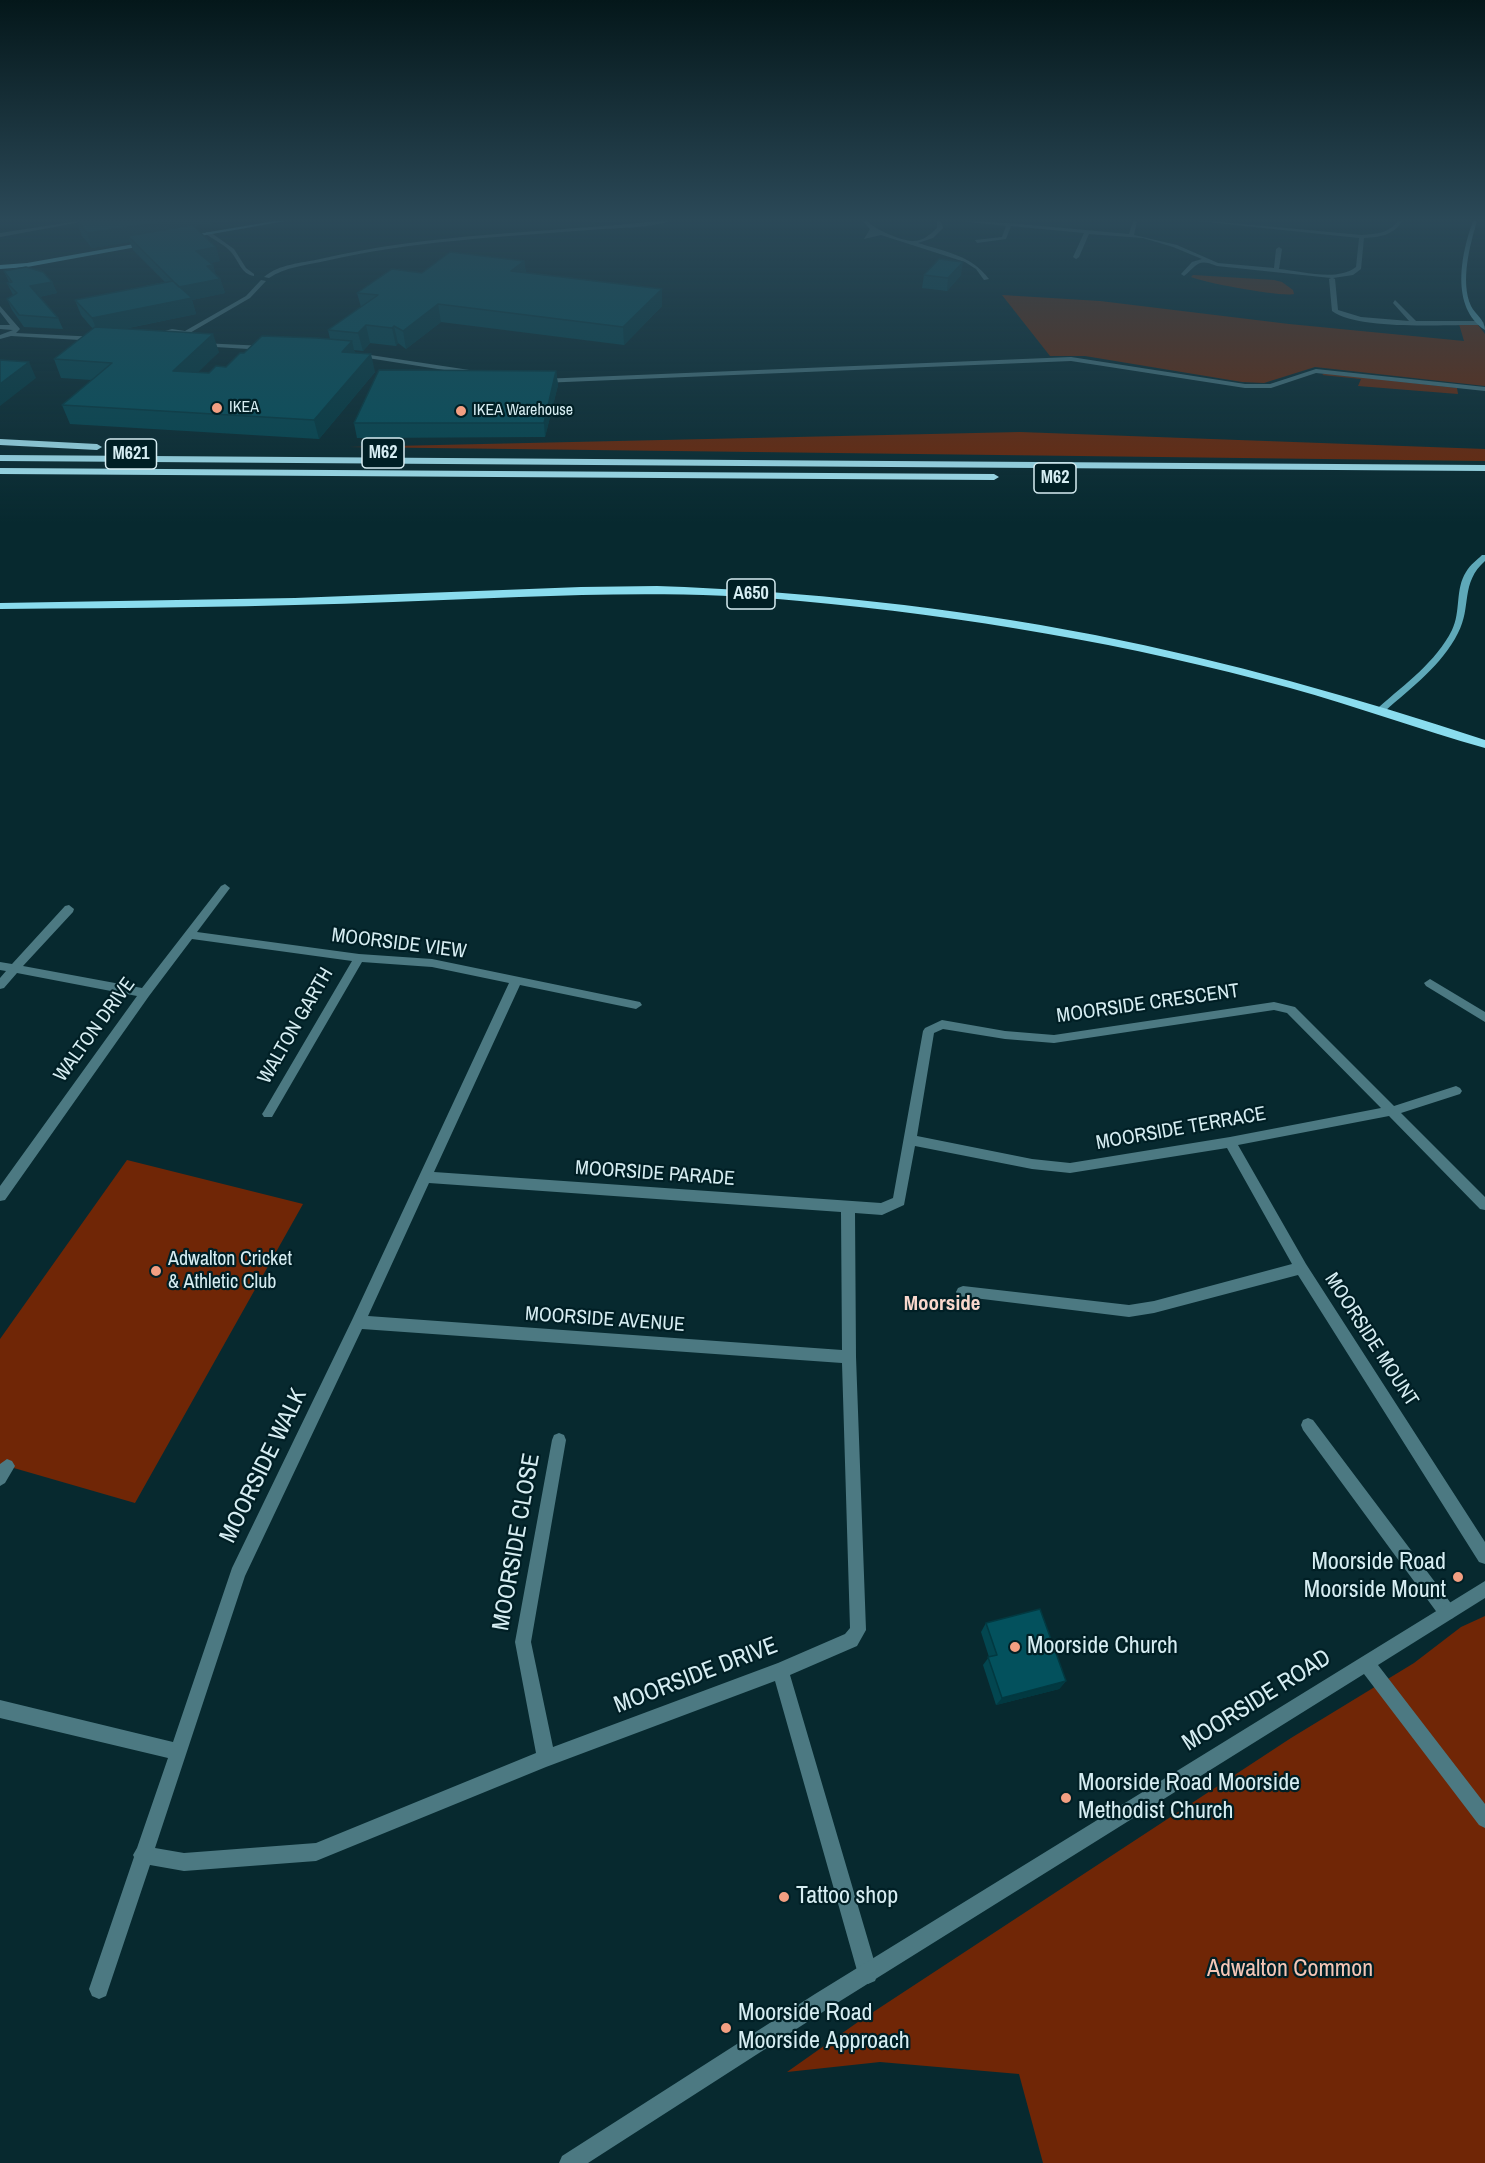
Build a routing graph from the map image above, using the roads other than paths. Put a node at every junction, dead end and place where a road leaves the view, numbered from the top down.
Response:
1 (8, 322) edge
2 (204, 322) joint
3 (1426, 322) edge
4 (1483, 326) edge
5 (0, 327) edge
6 (14, 331) junction
7 (177, 331) junction
8 (85, 334) junction
9 (0, 337) edge
10 (144, 338) edge
11 (155, 338) junction
12 (98, 339) junction
13 (189, 340) junction
14 (272, 348) edge
15 (353, 354) edge
16 (483, 374) edge
17 (536, 380) edge
18 (1485, 389) edge
19 (0, 442) edge
20 (0, 449) edge
21 (0, 458) edge
22 (261, 459) junction
23 (766, 464) junction
24 (1485, 468) edge
25 (0, 471) edge
26 (180, 473) junction
27 (1001, 477) dead end
28 (0, 482) edge
29 (1485, 557) edge
30 (0, 606) edge
31 (1382, 709) junction
32 (1485, 744) edge
33 (225, 888) dead end
34 (69, 909) dead end
35 (191, 935) junction
36 (359, 958) junction
37 (0, 966) edge
38 (15, 969) junction
39 (516, 981) junction
40 (1430, 983) dead end
41 (0, 985) edge
42 (145, 993) junction
43 (636, 1005) dead end
44 (1485, 1018) edge
45 (1456, 1091) dead end
46 (1392, 1111) junction
47 (268, 1114) dead end
48 (911, 1140) junction
49 (1230, 1142) junction
50 (426, 1177) junction
51 (0, 1196) edge
52 (1485, 1205) edge
53 (848, 1208) junction
54 (882, 1209) joint
55 (1301, 1268) junction
56 (963, 1292) dead end
57 (358, 1322) junction
58 (849, 1357) junction
59 (1308, 1425) dead end
60 (559, 1440) dead end
61 (1485, 1556) edge
62 (1485, 1589) edge
63 (1447, 1612) junction
64 (1366, 1663) junction
65 (780, 1671) junction
66 (0, 1709) edge
67 (178, 1752) junction
68 (546, 1758) junction
69 (1485, 1819) edge
70 (142, 1855) junction
71 (868, 1974) junction
72 (99, 1989) dead end
73 (569, 2163) edge

1 - 6 street
2 - 7 street
2 - 13 street
3 - 4 street
5 - 6 street
6 - 8 street
6 - 9 street
6 - 12 street
7 - 11 street
7 - 13 street
8 - 12 street
8 - 12 street
10 - 11 street
11 - 13 street
13 - 14 street
15 - 16 street
17 - 18 street
19 - 23 highway, M62
20 - 22 highway, M621
21 - 22 highway, M62
22 - 23 highway, M62
23 - 24 highway, M62
25 - 26 highway, M62
26 - 27 highway, M62
26 - 28 highway, M621
29 - 31 main road
30 - 31 highway, A650
31 - 32 highway, A650
33 - 35 street, WALTON DRIVE
34 - 38 street
35 - 36 street, MOORSIDE VIEW
35 - 42 street, WALTON DRIVE
36 - 39 street, MOORSIDE VIEW
36 - 47 street, WALTON GARTH
37 - 38 street
38 - 41 street
38 - 42 street
39 - 43 street, MOORSIDE VIEW
39 - 50 street, MOORSIDE WALK
40 - 44 street
42 - 51 street, WALTON DRIVE
45 - 46 street, MOORSIDE TERRACE
46 - 48 street, MOORSIDE CRESCENT
46 - 49 street, MOORSIDE TERRACE
46 - 52 street, MOORSIDE CRESCENT
48 - 49 street, MOORSIDE TERRACE
48 - 54 street, MOORSIDE CRESCENT
49 - 55 street, MOORSIDE MOUNT
50 - 53 street, MOORSIDE PARADE
50 - 57 street, MOORSIDE WALK
53 - 54 street, MOORSIDE PARADE
53 - 58 street, MOORSIDE DRIVE
55 - 56 street
55 - 61 street, MOORSIDE MOUNT
57 - 58 street, MOORSIDE AVENUE
57 - 67 street, MOORSIDE WALK
58 - 65 street, MOORSIDE DRIVE
59 - 63 street
60 - 68 street, MOORSIDE CLOSE
62 - 63 street, MOORSIDE ROAD
63 - 64 street, MOORSIDE ROAD
64 - 69 street
64 - 71 street, MOORSIDE ROAD
65 - 68 street, MOORSIDE DRIVE
65 - 71 street
66 - 67 street
67 - 70 street, MOORSIDE WALK
68 - 70 street, MOORSIDE DRIVE
70 - 72 street, MOORSIDE WALK
71 - 73 street, MOORSIDE ROAD

